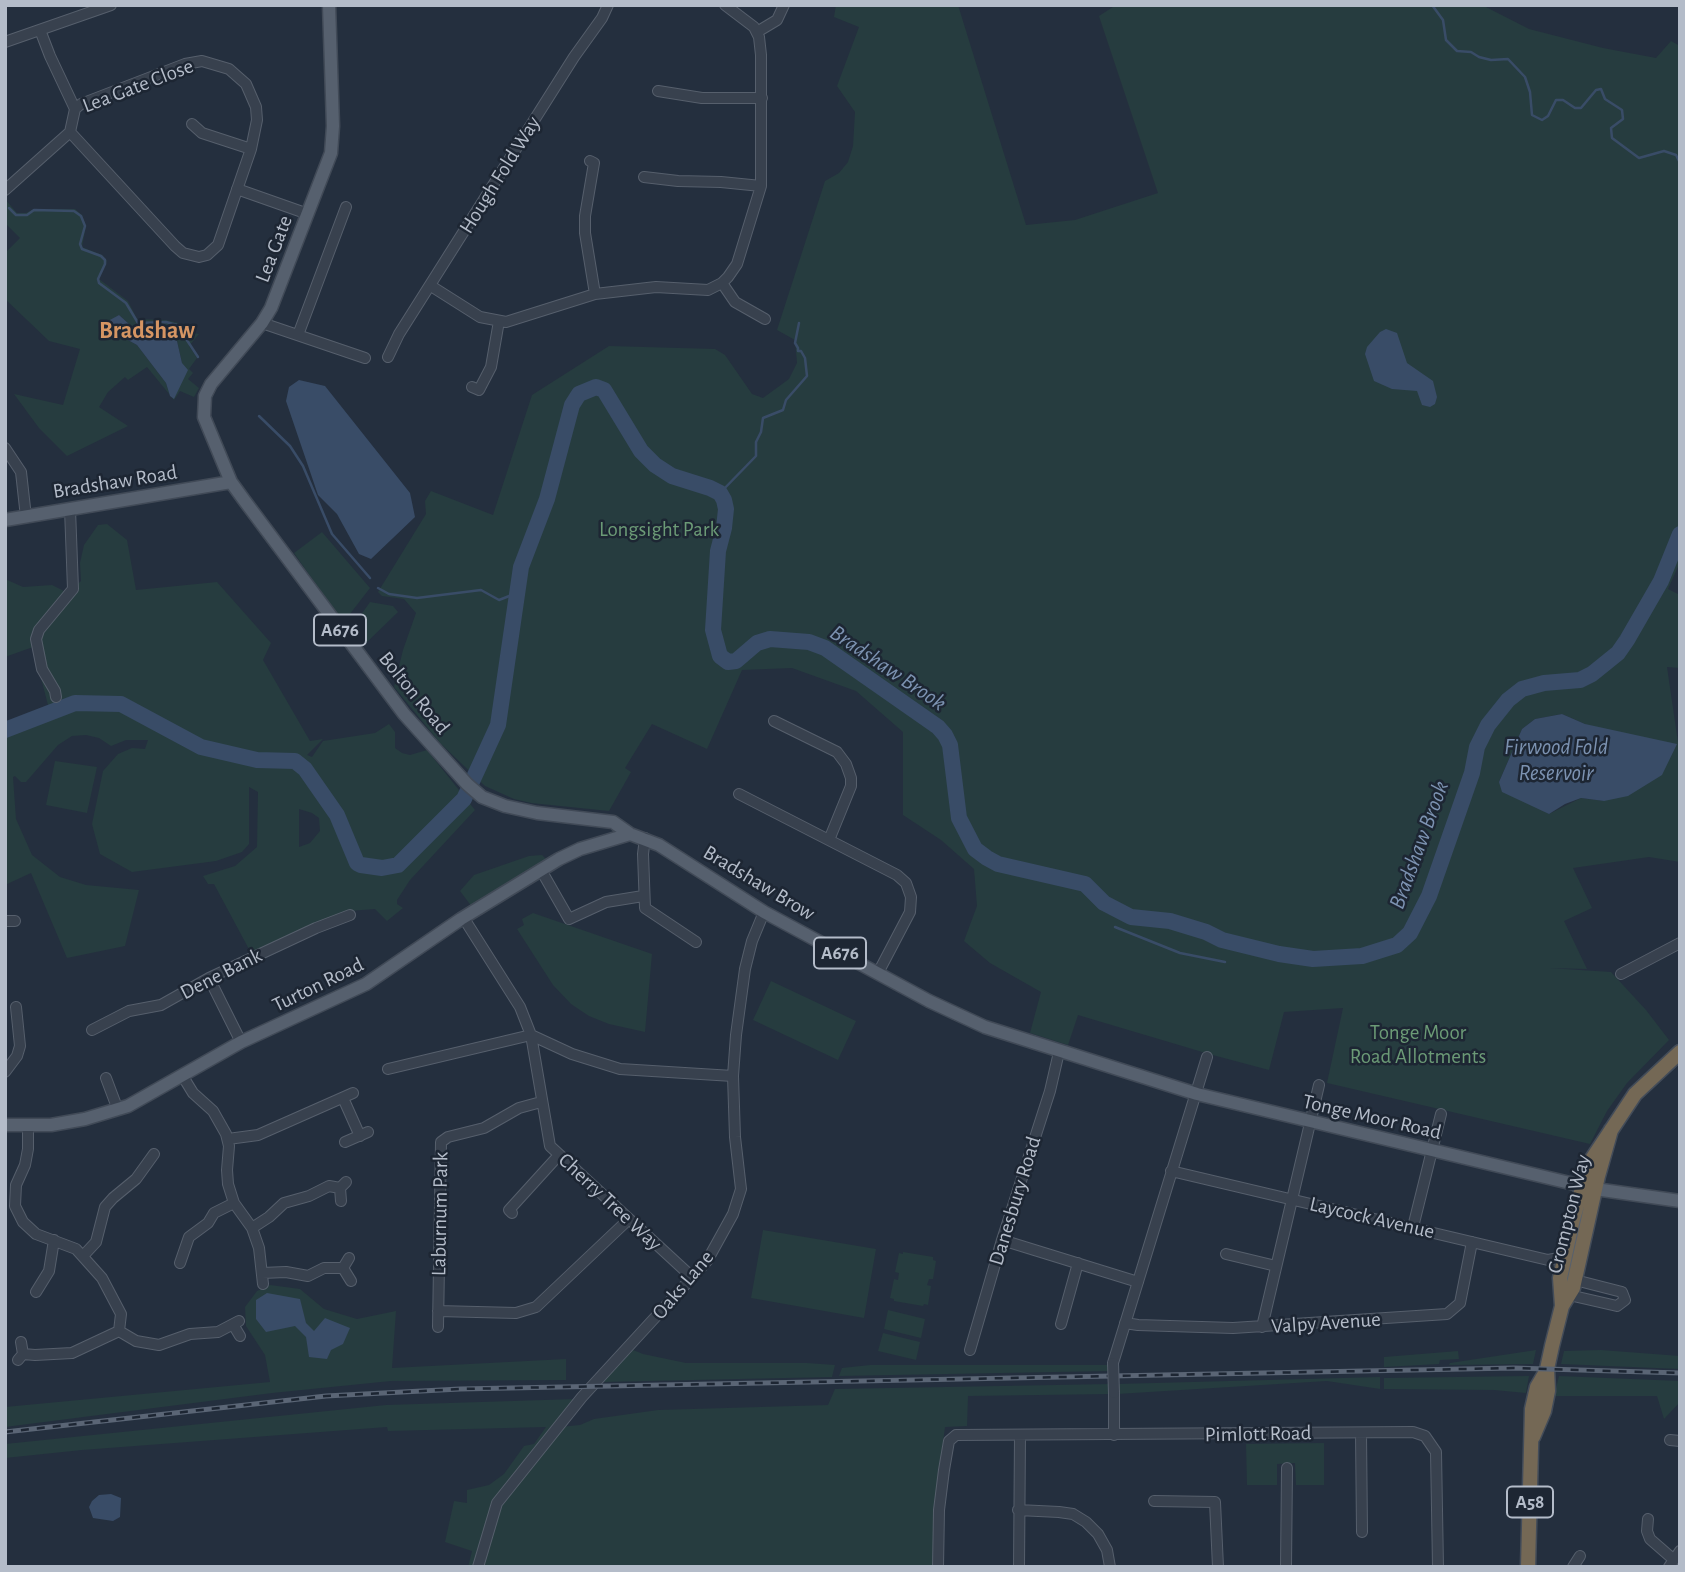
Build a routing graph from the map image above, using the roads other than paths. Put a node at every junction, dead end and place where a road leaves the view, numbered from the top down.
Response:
1 (111, 5) edge
2 (329, 5) edge
3 (608, 5) edge
4 (725, 5) edge
5 (784, 5) edge
6 (40, 30) junction
7 (757, 32) junction
8 (5, 42) edge
9 (658, 90) dead end
10 (762, 98) junction
11 (75, 109) junction
12 (192, 124) dead end
13 (70, 132) junction
14 (251, 149) junction
15 (590, 161) dead end
16 (644, 176) dead end
17 (761, 186) junction
18 (237, 189) junction
19 (5, 190) edge
20 (346, 207) dead end
21 (308, 214) junction
22 (722, 284) junction
23 (431, 286) junction
24 (595, 294) junction
25 (765, 319) dead end
26 (499, 321) junction
27 (262, 323) junction
28 (298, 335) junction
29 (388, 357) dead end
30 (365, 358) dead end
31 (472, 387) dead end
32 (5, 448) edge
33 (231, 482) junction
34 (70, 509) junction
35 (26, 517) junction
36 (5, 520) edge
37 (56, 697) dead end
38 (774, 721) dead end
39 (739, 794) dead end
40 (630, 834) junction
41 (645, 838) junction
42 (829, 840) junction
43 (541, 870) junction
44 (643, 896) junction
45 (764, 912) junction
46 (350, 915) dead end
47 (463, 917) junction
48 (696, 942) dead end
49 (1680, 943) edge
50 (878, 973) junction
51 (1621, 974) dead end
52 (209, 978) junction
53 (16, 1007) dead end
54 (92, 1030) dead end
55 (531, 1035) junction
56 (241, 1042) junction
57 (1059, 1052) junction
58 (1680, 1052) edge
59 (1207, 1057) dead end
60 (388, 1069) dead end
61 (5, 1072) edge
62 (182, 1075) junction
63 (733, 1076) junction
64 (106, 1078) dead end
65 (1319, 1085) dead end
66 (1197, 1094) junction
67 (541, 1102) junction
68 (118, 1110) junction
69 (1441, 1114) dead end
70 (1310, 1122) junction
71 (5, 1125) edge
72 (28, 1125) junction
73 (228, 1139) junction
74 (345, 1143) dead end
75 (1432, 1151) junction
76 (559, 1155) junction
77 (160, 1169) dead end
78 (1171, 1171) junction
79 (1588, 1187) junction
80 (1292, 1200) junction
81 (341, 1201) dead end
82 (1680, 1201) edge
83 (234, 1203) junction
84 (10, 1208) edge
85 (512, 1213) dead end
86 (629, 1219) junction
87 (1413, 1227) junction
88 (252, 1228) junction
89 (54, 1240) junction
90 (1002, 1240) junction
91 (1472, 1242) junction
92 (1226, 1254) dead end
93 (83, 1256) junction
94 (1568, 1256) junction
95 (349, 1258) dead end
96 (180, 1263) dead end
97 (1078, 1263) junction
98 (1276, 1266) junction
99 (343, 1268) junction
100 (692, 1278) junction
101 (1575, 1280) junction
102 (351, 1281) dead end
103 (1138, 1282) junction
104 (36, 1292) dead end
105 (1563, 1295) junction
106 (438, 1311) junction
107 (1125, 1323) junction
108 (1061, 1324) dead end
109 (1262, 1326) junction
110 (438, 1327) dead end
111 (119, 1331) junction
112 (240, 1336) dead end
113 (21, 1342) dead end
114 (970, 1350) dead end
115 (1362, 1433) junction
116 (1114, 1435) junction
117 (1020, 1436) junction
118 (1287, 1468) dead end
119 (1154, 1501) dead end
120 (1018, 1510) junction
121 (1648, 1519) dead end
122 (1362, 1532) dead end
123 (1580, 1556) dead end
124 (1674, 1559) edge
125 (478, 1567) edge
126 (938, 1567) edge
127 (1019, 1567) edge
128 (1110, 1567) edge
129 (1218, 1567) edge
130 (1286, 1567) edge
131 (1438, 1567) edge
132 (1528, 1567) edge
133 (1573, 1567) edge

1 - 6 street
2 - 21 main road, Lea Gate
3 - 23 street, Hough Fold Way
4 - 7 street
5 - 7 street
6 - 8 street
6 - 11 street
7 - 10 street
9 - 10 street
10 - 17 street
11 - 13 street, Lea Gate Close
11 - 14 street, Lea Gate Close
12 - 14 street
13 - 18 street, Lea Gate Close
13 - 19 street
14 - 18 street, Lea Gate Close
15 - 24 street
16 - 17 street
17 - 22 street
18 - 21 street
20 - 28 street
21 - 27 main road, Lea Gate
22 - 24 street
22 - 25 street
23 - 26 street
23 - 29 street, Hough Fold Way
24 - 26 street
26 - 31 street
27 - 28 street
27 - 33 main road, Lea Gate
28 - 30 street
32 - 35 street
33 - 34 main road, Bradshaw Road
33 - 40 main road, Bolton Road / A676
34 - 35 main road, Bradshaw Road
34 - 37 street
35 - 36 main road, Bradshaw Road
38 - 42 street
39 - 42 street
40 - 41 main road, Bradshaw Brow / A676
40 - 43 main road, Turton Road
41 - 44 street
41 - 45 main road, Bradshaw Brow / A676
42 - 50 street
43 - 44 street
43 - 47 main road, Turton Road
44 - 48 street
45 - 50 main road, Bradshaw Brow / A676
45 - 63 street, Oaks Lane
46 - 52 street, Dene Bank
47 - 55 street, Cherry Tree Way
47 - 56 main road, Turton Road
49 - 51 street
50 - 57 main road, Bradshaw Brow / A676
52 - 54 street, Dene Bank
52 - 56 street
53 - 61 street
55 - 60 street
55 - 63 street
55 - 67 street, Cherry Tree Way
56 - 62 main road, Turton Road
57 - 66 main road, Tonge Moor Road / A676
57 - 90 street, Danesbury Road
58 - 79 highway, Crompton Way / A58
59 - 66 street
62 - 68 main road, Turton Road
62 - 73 street
63 - 100 street, Oaks Lane
64 - 68 street
65 - 70 street
66 - 70 main road, Tonge Moor Road / A676
66 - 78 street
67 - 76 street, Cherry Tree Way
67 - 106 street, Laburnum Park
68 - 72 main road, Turton Road
69 - 75 street
70 - 75 main road, Tonge Moor Road / A676
70 - 80 street
71 - 72 main road, Turton Road
72 - 84 street
73 - 74 street
73 - 83 street
75 - 79 main road, Tonge Moor Road / A676
75 - 87 street
76 - 85 street
76 - 86 street, Cherry Tree Way
77 - 93 street
78 - 80 street, Laycock Avenue
78 - 103 street
79 - 82 main road, Tonge Moor Road / A676
79 - 94 highway, Crompton Way / A58
79 - 101 highway, Crompton Way / A58
80 - 87 street, Laycock Avenue
80 - 98 street
81 - 88 street
83 - 88 street
83 - 96 street
84 - 89 street
86 - 100 street, Cherry Tree Way
86 - 106 street
87 - 91 street, Laycock Avenue
88 - 99 street
89 - 93 street
89 - 104 street
90 - 97 street
90 - 114 street, Danesbury Road
91 - 94 street, Laycock Avenue
91 - 109 street, Valpy Avenue
92 - 98 street
93 - 111 street
94 - 105 highway, Crompton Way / A58
95 - 99 street
97 - 103 street
97 - 108 street
98 - 109 street
99 - 102 street
100 - 125 street, Oaks Lane
101 - 105 highway, Crompton Way / A58
101 - 105 street
103 - 107 street
105 - 132 highway, Crompton Way / A58
106 - 110 street, Laburnum Park
107 - 109 street, Valpy Avenue
107 - 116 street, bridge
111 - 112 street
111 - 113 street
115 - 116 street, Pimlott Road
115 - 122 street
115 - 131 street, Pimlott Road
116 - 117 street, Pimlott Road
117 - 120 street
117 - 126 street, Pimlott Road
118 - 130 street
119 - 129 street
120 - 127 street
120 - 128 street
121 - 124 street
123 - 133 street

